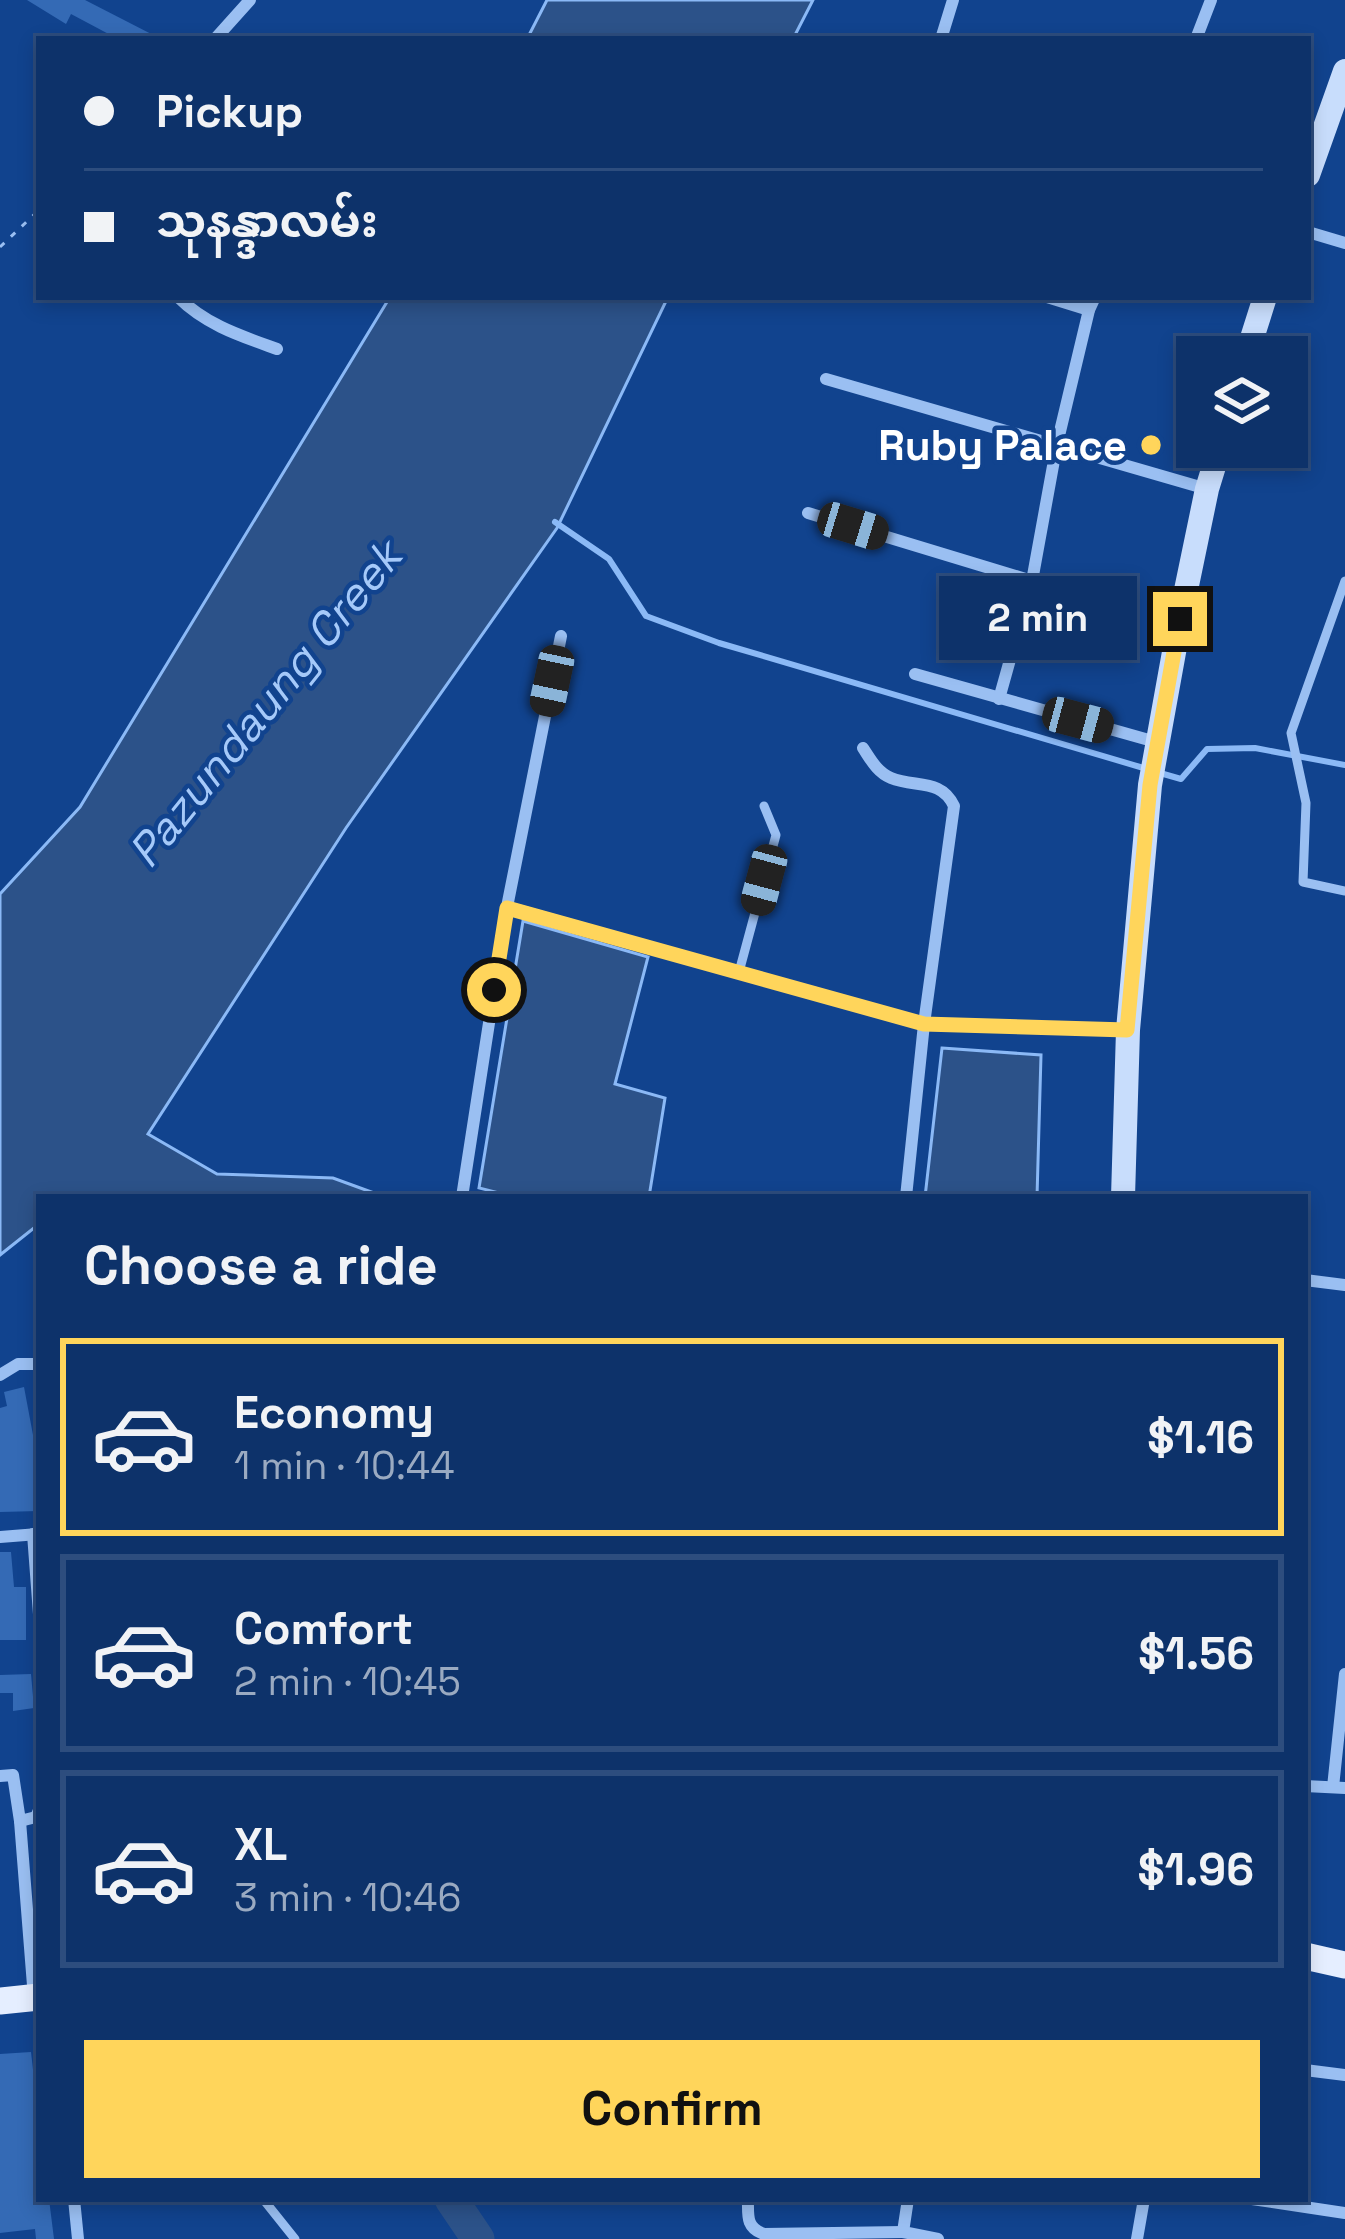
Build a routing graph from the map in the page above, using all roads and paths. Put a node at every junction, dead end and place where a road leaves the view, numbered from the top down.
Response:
1 (250, 0) edge
2 (953, 0) edge
3 (1210, 0) edge
4 (218, 36) edge
5 (942, 36) edge
6 (1197, 36) edge
7 (1345, 71) edge
8 (1311, 167) edge
9 (36, 213) edge
10 (1311, 233) edge
11 (1345, 242) edge
12 (0, 247) edge
13 (182, 300) edge
14 (1264, 300) edge
15 (1092, 304) edge
16 (1253, 336) edge
17 (278, 349) dead end
18 (826, 380) dead end
19 (1057, 444) junction
20 (1214, 468) edge
21 (1207, 489) junction
22 (808, 513) dead end
23 (1032, 580) junction
24 (1345, 581) edge
25 (561, 636) dead end
26 (915, 674) dead end
27 (999, 699) junction
28 (1156, 742) junction
29 (863, 748) dead end
30 (764, 806) dead end
31 (1345, 891) edge
32 (507, 908) junction
33 (739, 972) junction
34 (924, 1024) junction
35 (1127, 1030) junction
36 (462, 1194) edge
37 (906, 1194) edge
38 (1123, 1194) edge
39 (1308, 1280) edge
40 (1345, 1285) edge
41 (36, 1364) edge
42 (0, 1376) edge
43 (36, 1534) edge
44 (0, 1537) edge
45 (1345, 1674) edge
46 (7, 1775) edge
47 (1308, 1786) edge
48 (1339, 1787) edge
49 (36, 1817) edge
50 (20, 1821) junction
51 (1308, 1957) edge
52 (1345, 1965) edge
53 (36, 1987) edge
54 (36, 1997) edge
55 (0, 2001) edge
56 (1308, 2070) edge
57 (1345, 2075) edge
58 (74, 2202) edge
59 (265, 2202) edge
60 (748, 2202) edge
61 (908, 2202) edge
62 (1143, 2202) edge
63 (1272, 2202) edge
64 (1345, 2213) edge
65 (903, 2232) junction
66 (78, 2239) edge
67 (295, 2239) edge
68 (938, 2239) edge
69 (1137, 2239) edge

1 - 4 street
2 - 5 street
3 - 6 street
7 - 8 main road
9 - 12 path
10 - 11 street
13 - 17 street
14 - 16 main road
15 - 19 street
18 - 19 street
19 - 21 street
19 - 23 street
20 - 21 main road
21 - 28 main road
22 - 23 street
23 - 27 street
24 - 31 lane
25 - 32 street
26 - 27 street
27 - 28 street
28 - 35 main road
29 - 34 street
30 - 33 lane
32 - 33 street
32 - 36 street
33 - 34 street
34 - 35 street
34 - 37 street
35 - 38 main road
39 - 40 street
41 - 42 street
43 - 44 street
45 - 48 street
46 - 50 street
47 - 48 street
49 - 50 street
50 - 53 street
51 - 52 main road
54 - 55 main road
56 - 57 street
58 - 66 street
59 - 67 lane
60 - 65 street
61 - 65 street
62 - 69 street
63 - 64 street
65 - 68 street

